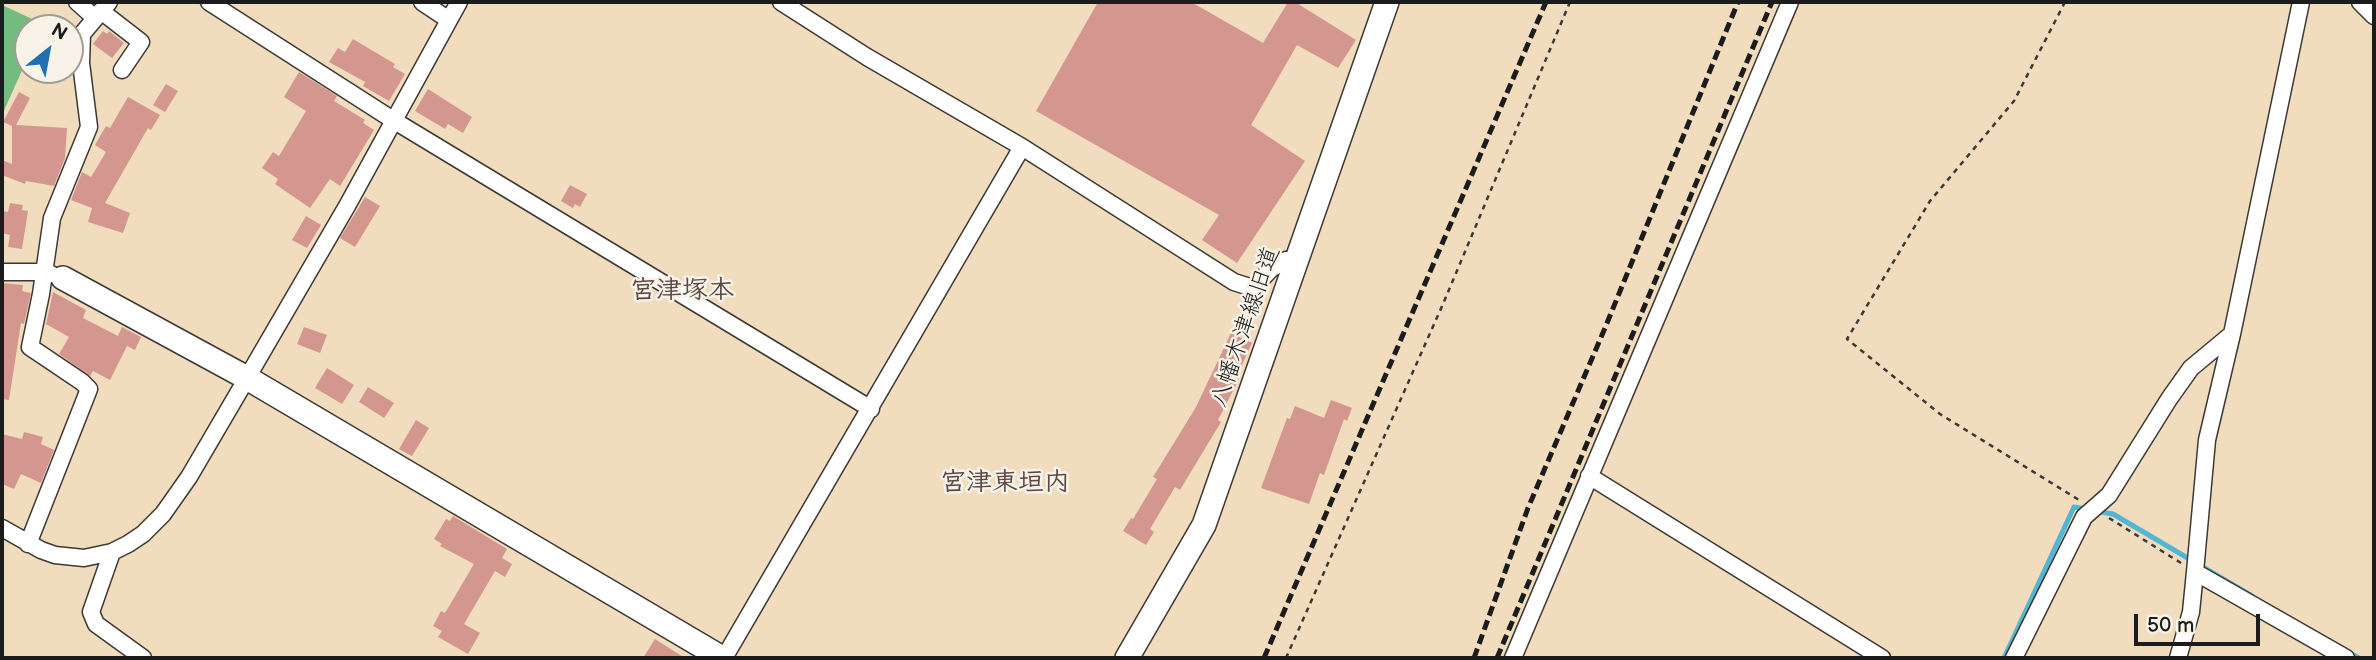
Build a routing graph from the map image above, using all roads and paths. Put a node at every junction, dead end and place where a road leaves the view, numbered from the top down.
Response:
1 (77, 2) edge
2 (208, 2) edge
3 (422, 2) edge
4 (459, 2) edge
5 (781, 2) edge
6 (1387, 2) edge
7 (1570, 2) edge
8 (1790, 2) edge
9 (2065, 2) edge
10 (2301, 2) edge
11 (2360, 2) edge
12 (102, 10) edge
13 (2374, 16) edge
14 (449, 20) junction
15 (122, 70) dead end
16 (393, 120) junction
17 (1022, 147) junction
18 (1297, 261) junction
19 (2, 272) edge
20 (54, 275) junction
21 (2232, 334) junction
22 (247, 378) junction
23 (871, 409) junction
24 (1589, 476) junction
25 (2092, 508) junction
26 (2, 528) edge
27 (28, 544) junction
28 (112, 552) junction
29 (2195, 572) junction
30 (143, 658) edge
31 (723, 658) edge
32 (1127, 658) edge
33 (1286, 658) edge
34 (1513, 658) edge
35 (1882, 658) edge
36 (2014, 658) edge
37 (2178, 658) edge
38 (2346, 658) edge

1 - 12 street
2 - 16 street
3 - 14 street
4 - 14 street
5 - 17 street
6 - 18 street, 八幡木津線旧道
7 - 33 path
8 - 24 street
9 - 25 path
10 - 21 street
11 - 13 street
12 - 15 street
12 - 20 street
14 - 16 street
16 - 22 street
16 - 23 street
17 - 18 street
17 - 23 street
18 - 32 street, 八幡木津線旧道
19 - 20 street
20 - 22 street
20 - 27 street
21 - 25 street
21 - 29 street
22 - 28 street
22 - 31 street
23 - 31 street
24 - 34 street
24 - 35 street
25 - 29 path
25 - 36 street
26 - 27 street
27 - 28 street
28 - 30 street
29 - 37 street
29 - 38 street

